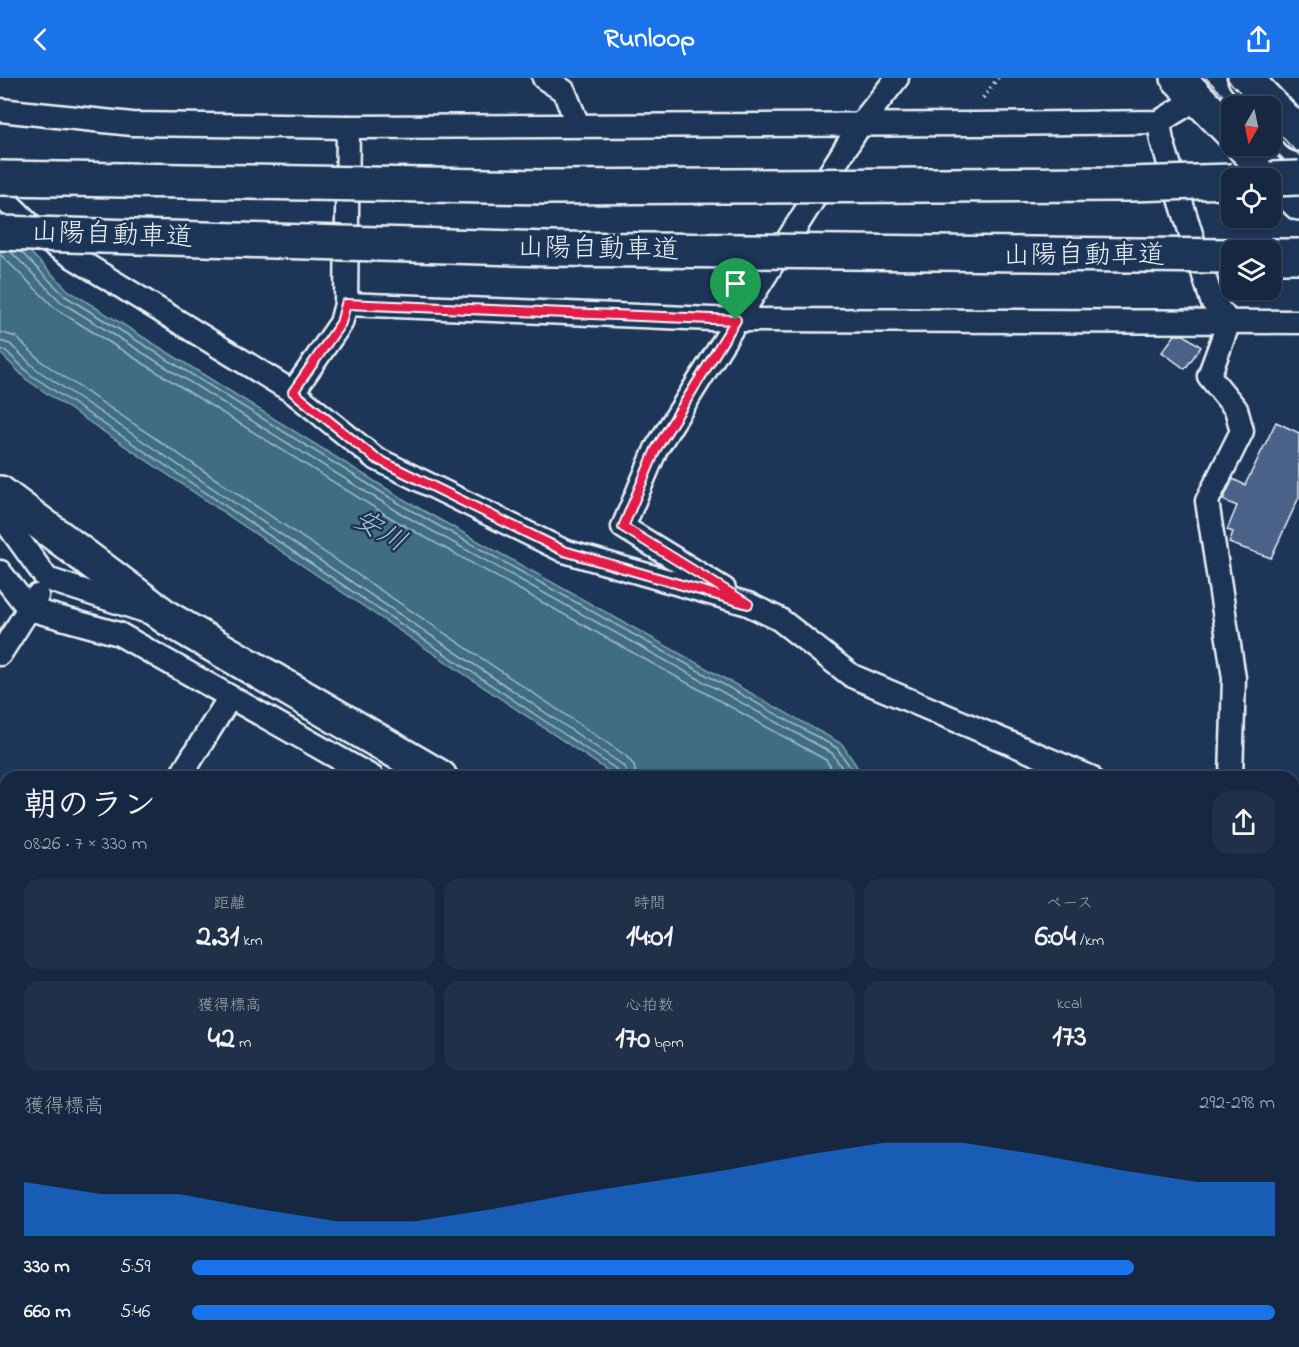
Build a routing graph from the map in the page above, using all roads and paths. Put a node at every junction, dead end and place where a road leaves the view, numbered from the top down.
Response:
1 (544, 78) edge
2 (897, 78) edge
3 (1245, 78) edge
4 (1188, 88) edge
5 (0, 110) edge
6 (1160, 122) junction
7 (1221, 122) edge
8 (578, 125) junction
9 (860, 125) junction
10 (348, 127) junction
11 (1299, 134) edge
12 (1254, 156) edge
13 (0, 178) edge
14 (1299, 178) edge
15 (1281, 179) edge
16 (1221, 181) edge
17 (0, 195) edge
18 (1299, 203) edge
19 (0, 233) edge
20 (1221, 256) edge
21 (1281, 256) edge
22 (1299, 256) edge
23 (346, 304) junction
24 (736, 320) junction
25 (1229, 322) junction
26 (1299, 322) edge
27 (293, 392) junction
28 (0, 493) edge
29 (0, 514) edge
30 (0, 572) edge
31 (47, 579) junction
32 (748, 604) junction
33 (28, 609) junction
34 (167, 618) junction
35 (0, 654) edge
36 (230, 697) junction
37 (184, 771) edge
38 (361, 771) edge
39 (430, 771) edge
40 (1075, 771) edge
41 (1231, 771) edge

1 - 8 street
2 - 9 street
3 - 11 main road
4 - 6 street
4 - 7 main road
5 - 10 street
6 - 9 street
6 - 25 street
8 - 9 street
8 - 10 street
9 - 24 street
10 - 23 street
12 - 18 main road
13 - 16 main road, 山陽自動車道, bridge
14 - 15 main road, bridge
17 - 27 street
19 - 20 main road, 山陽自動車道, bridge
21 - 22 main road, bridge
23 - 24 street
23 - 27 street
24 - 25 street
24 - 32 street
25 - 26 street
25 - 41 street
27 - 32 street
28 - 34 main road
29 - 31 street
30 - 33 street
31 - 33 street
31 - 34 street
32 - 40 street
33 - 35 street
33 - 36 street
34 - 39 main road
36 - 37 street
36 - 38 street

